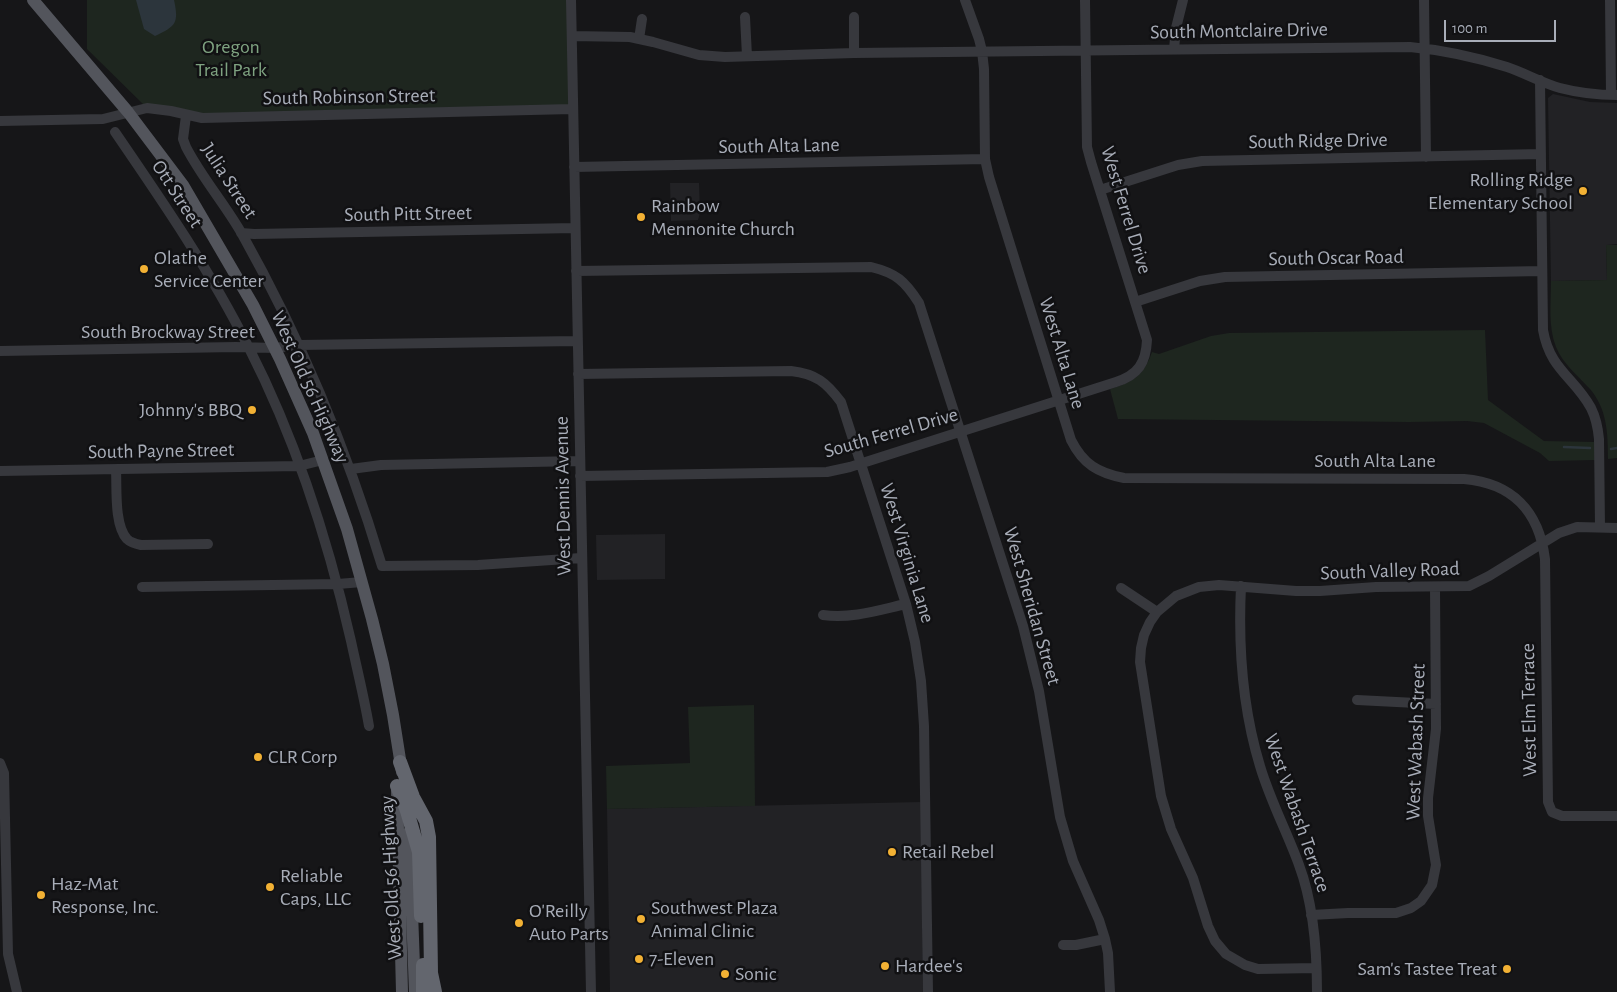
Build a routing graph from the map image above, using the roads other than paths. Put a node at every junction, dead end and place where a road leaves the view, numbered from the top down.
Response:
1 (33, 0) edge
2 (571, 0) edge
3 (965, 0) edge
4 (1085, 0) edge
5 (1183, 0) edge
6 (1424, 0) edge
7 (1610, 0) edge
8 (745, 17) dead end
9 (854, 17) dead end
10 (642, 19) dead end
11 (572, 36) junction
12 (640, 39) junction
13 (1425, 48) junction
14 (1174, 50) junction
15 (1085, 51) junction
16 (982, 52) junction
17 (854, 53) junction
18 (747, 56) junction
19 (1540, 80) junction
20 (1614, 95) edge
21 (572, 109) junction
22 (128, 112) junction
23 (186, 116) junction
24 (0, 121) edge
25 (115, 132) dead end
26 (1541, 154) junction
27 (1426, 157) junction
28 (985, 159) junction
29 (574, 167) junction
30 (1100, 190) junction
31 (575, 228) junction
32 (241, 233) junction
33 (576, 271) junction
34 (1542, 271) junction
35 (1135, 302) junction
36 (577, 341) junction
37 (299, 346) junction
38 (275, 348) junction
39 (249, 349) junction
40 (0, 351) edge
41 (578, 374) junction
42 (1116, 382) joint
43 (1059, 401) junction
44 (960, 432) junction
45 (323, 460) junction
46 (580, 461) junction
47 (862, 463) junction
48 (299, 466) junction
49 (116, 470) junction
50 (351, 470) junction
51 (0, 471) edge
52 (580, 476) junction
53 (1177, 478) joint
54 (1600, 527) junction
55 (1617, 528) edge
56 (1543, 542) junction
57 (208, 544) dead end
58 (581, 558) junction
59 (362, 582) junction
60 (338, 584) junction
61 (1240, 586) junction
62 (142, 587) dead end
63 (1435, 587) junction
64 (1121, 588) dead end
65 (906, 604) junction
66 (1157, 612) junction
67 (822, 614) dead end
68 (1357, 700) dead end
69 (1436, 704) junction
70 (369, 726) dead end
71 (400, 762) junction
72 (0, 764) edge
73 (397, 786) junction
74 (407, 811) junction
75 (1617, 816) edge
76 (3, 895) edge
77 (1312, 915) junction
78 (1104, 938) junction
79 (1063, 945) dead end
80 (1316, 968) junction
81 (401, 988) edge
82 (17, 992) edge
83 (415, 992) edge
84 (423, 992) edge
85 (435, 992) edge
86 (591, 992) edge
87 (928, 992) edge
88 (1110, 992) edge
89 (1317, 992) edge

1 - 22 main road, West Old 56 Highway
2 - 11 street, West Dennis Avenue
3 - 16 street
4 - 15 street, West Ferrel Drive
5 - 14 street
6 - 13 street
7 - 20 street
8 - 18 street
9 - 17 street
10 - 12 street
11 - 12 street, South Montclaire Drive
11 - 21 street, West Dennis Avenue
12 - 18 street, South Montclaire Drive
13 - 14 street, South Montclaire Drive
13 - 19 street, South Montclaire Drive
13 - 27 street
14 - 15 street, South Montclaire Drive
15 - 16 street, South Montclaire Drive
15 - 30 street, West Ferrel Drive
16 - 17 street, South Montclaire Drive
16 - 28 street
17 - 18 street, South Montclaire Drive
19 - 20 street, South Montclaire Drive
19 - 26 street
21 - 23 street, South Robinson Street
21 - 29 street, West Dennis Avenue
22 - 23 street, South Robinson Street
22 - 24 street, South Robinson Street
22 - 38 main road, West Old 56 Highway
23 - 32 street, Julia Street
25 - 39 street, Ott Street
26 - 27 street, South Ridge Drive
26 - 34 street
27 - 30 street, South Ridge Drive
28 - 29 street, South Alta Lane
28 - 43 street, West Alta Lane
29 - 31 street, West Dennis Avenue
30 - 35 street, West Ferrel Drive
31 - 32 street, South Pitt Street
31 - 33 street, West Dennis Avenue
32 - 37 street, Julia Street
33 - 36 street, West Dennis Avenue
33 - 44 street, West Sheridan Street
34 - 35 street, South Oscar Road
34 - 54 street
35 - 42 street, West Ferrel Drive
36 - 37 street, South Brockway Street
36 - 41 street, West Dennis Avenue
37 - 38 street, South Brockway Street
37 - 50 street, Julia Street
38 - 39 street, South Brockway Street
38 - 45 main road, West Old 56 Highway
39 - 40 street, South Brockway Street
39 - 48 street, Ott Street
41 - 46 street, West Dennis Avenue
41 - 47 street, West Virginia Lane
42 - 43 street, South Ferrel Drive
43 - 44 street, South Ferrel Drive
43 - 53 street, West Alta Lane
44 - 47 street, South Ferrel Drive
44 - 78 street, West Sheridan Street
45 - 48 street, South Payne Street
45 - 59 main road, West Old 56 Highway
46 - 50 street
46 - 52 street, West Dennis Avenue
47 - 52 street, South Ferrel Drive
47 - 65 street, West Virginia Lane
48 - 49 street, South Payne Street
48 - 60 street, Ott Street
49 - 51 street, South Payne Street
49 - 57 street
50 - 58 street, Julia Street
52 - 58 street, West Dennis Avenue
53 - 56 street, South Alta Lane
54 - 55 street, South Valley Road
54 - 56 street, South Valley Road
56 - 63 street, South Valley Road
56 - 75 street, West Elm Terrace
58 - 86 street, West Dennis Avenue
59 - 60 street
59 - 71 main road, West Old 56 Highway
60 - 62 street
60 - 70 street, Ott Street
61 - 63 street, South Valley Road
61 - 66 street, South Valley Road
61 - 77 street, West Wabash Terrace
63 - 69 street, West Wabash Street
64 - 66 street
65 - 67 street
65 - 87 street, West Virginia Lane
66 - 80 street, South Valley Road
68 - 69 street
69 - 77 street, West Wabash Street
71 - 73 main road, West Old 56 Highway
71 - 74 main road, West Old 56 Highway
71 - 85 highway
72 - 76 street
73 - 74 highway
73 - 81 main road, West Old 56 Highway
74 - 83 main road, West Old 56 Highway
74 - 84 highway
76 - 82 street
77 - 80 street, West Wabash Terrace
78 - 79 street
78 - 88 street, West Sheridan Street
80 - 89 street, West Wabash Terrace

